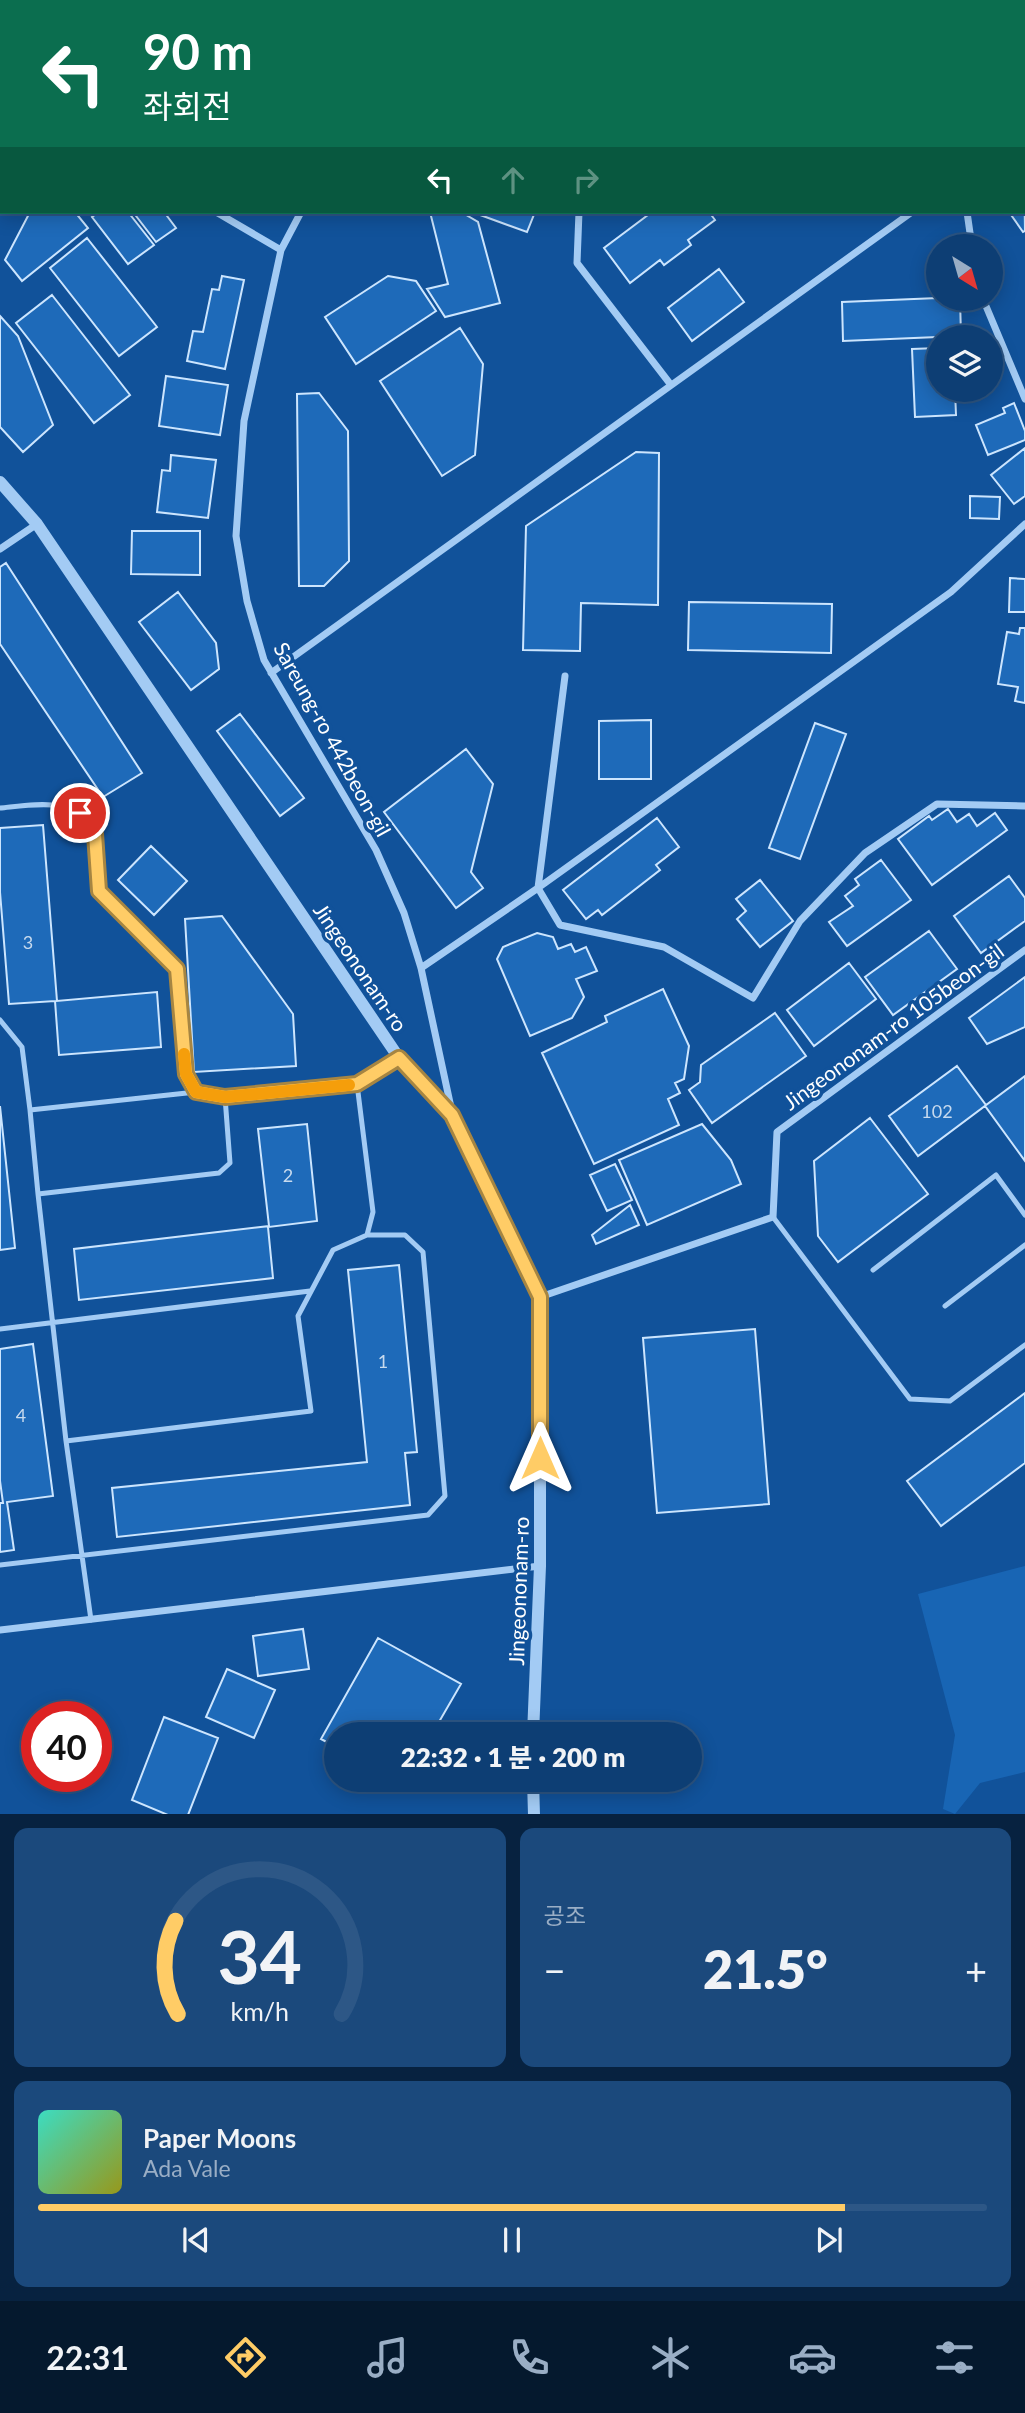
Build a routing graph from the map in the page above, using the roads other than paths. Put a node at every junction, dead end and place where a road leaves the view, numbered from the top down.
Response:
1 (219, 214) edge
2 (300, 214) edge
3 (579, 214) edge
4 (909, 214) edge
5 (967, 214) edge
6 (970, 234) edge
7 (281, 250) junction
8 (988, 312) edge
9 (671, 385) junction
10 (1025, 399) edge
11 (0, 482) edge
12 (37, 524) junction
13 (1025, 524) edge
14 (0, 549) edge
15 (271, 673) junction
16 (565, 676) dead end
17 (1024, 806) edge
18 (0, 808) edge
19 (538, 888) junction
20 (1025, 950) edge
21 (421, 968) junction
22 (0, 1020) edge
23 (399, 1058) junction
24 (357, 1084) junction
25 (196, 1092) junction
26 (225, 1097) junction
27 (30, 1110) junction
28 (452, 1115) junction
29 (38, 1194) junction
30 (1025, 1215) edge
31 (773, 1217) junction
32 (367, 1235) junction
33 (1025, 1245) edge
34 (873, 1270) dead end
35 (310, 1291) junction
36 (540, 1297) junction
37 (945, 1306) dead end
38 (54, 1321) junction
39 (0, 1329) edge
40 (1025, 1345) edge
41 (66, 1441) junction
42 (83, 1554) junction
43 (0, 1565) edge
44 (540, 1566) junction
45 (91, 1620) junction
46 (0, 1630) edge
47 (534, 1722) edge
48 (533, 1792) edge
49 (534, 1814) edge

1 - 7 street
2 - 7 street, Sareung-ro 442beon-gil
3 - 9 street
4 - 9 street
5 - 6 street
7 - 15 street, Sareung-ro 442beon-gil
8 - 10 street
9 - 15 street
11 - 12 street, Jingeononam-ro
12 - 14 street
12 - 23 street, Jingeononam-ro
13 - 19 street
15 - 21 street, Sareung-ro 442beon-gil
16 - 19 street
17 - 19 street
18 - 25 lane
19 - 21 street
20 - 31 street, Jingeononam-ro 105beon-gil
21 - 28 street, Sareung-ro 442beon-gil
22 - 27 lane
23 - 24 lane
23 - 28 street, Jingeononam-ro
24 - 26 lane
24 - 32 lane
25 - 26 lane
25 - 27 lane
26 - 29 lane
27 - 29 lane
28 - 36 street, Jingeononam-ro
29 - 38 lane
30 - 34 lane
31 - 36 street
31 - 40 lane
32 - 35 lane
32 - 42 lane
33 - 37 lane
35 - 38 lane
35 - 41 lane
36 - 44 street, Jingeononam-ro
38 - 39 lane
38 - 41 lane
41 - 42 lane
42 - 43 lane
42 - 45 lane
44 - 45 street
44 - 47 street, Jingeononam-ro
45 - 46 street
48 - 49 street

